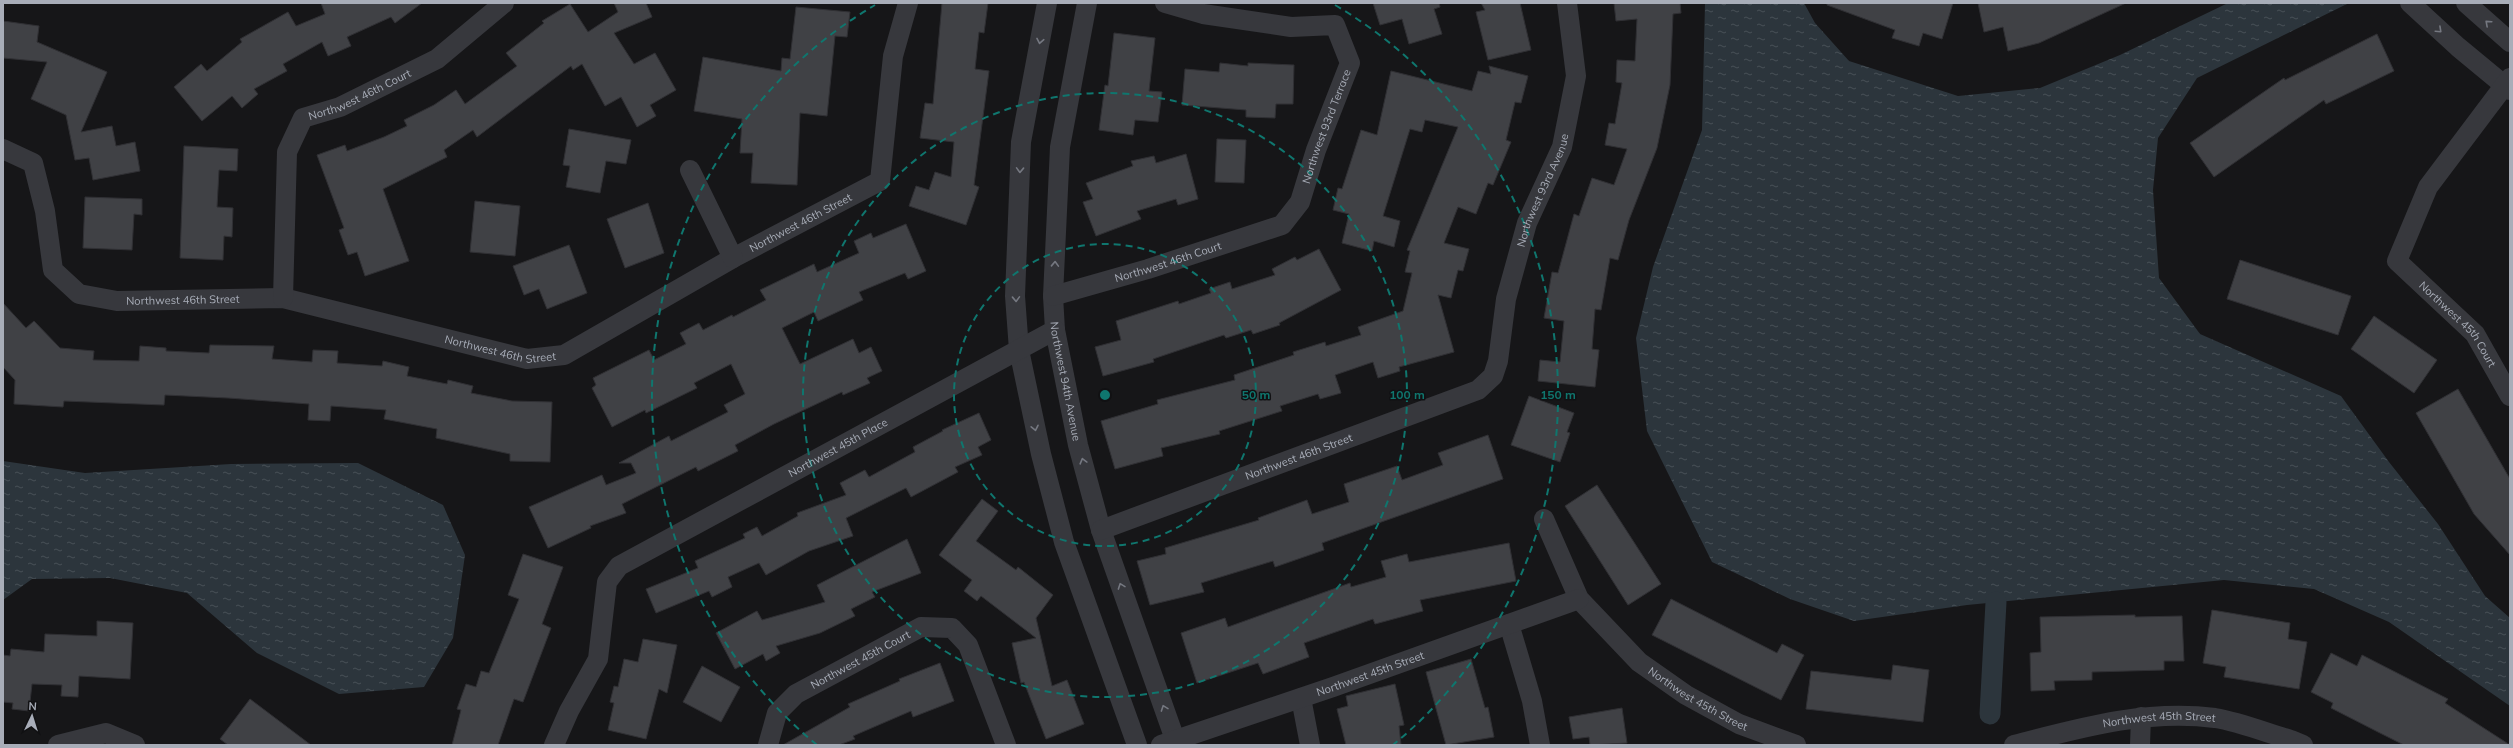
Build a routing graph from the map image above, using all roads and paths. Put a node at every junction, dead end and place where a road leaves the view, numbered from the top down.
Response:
1 (504, 3) edge
2 (908, 3) edge
3 (1047, 3) edge
4 (1087, 3) edge
5 (1165, 3) edge
6 (1567, 3) edge
7 (2410, 3) edge
8 (2466, 3) edge
9 (2510, 42) edge
10 (2508, 85) edge
11 (3, 149) edge
12 (690, 170) dead end
13 (1282, 225) joint
14 (733, 258) junction
15 (1054, 296) junction
16 (283, 298) junction
17 (1055, 330) junction
18 (1019, 350) junction
19 (1493, 376) joint
20 (2510, 396) edge
21 (1544, 519) dead end
22 (1101, 530) junction
23 (1579, 598) junction
24 (1510, 624) junction
25 (1300, 698) junction
26 (2141, 717) junction
27 (1772, 741) edge
28 (1171, 744) edge
29 (58, 745) edge
30 (134, 745) edge
31 (554, 745) edge
32 (768, 745) edge
33 (1006, 745) edge
34 (1137, 745) edge
35 (1310, 745) edge
36 (1540, 745) edge
37 (1796, 745) edge
38 (2014, 745) edge
39 (2140, 745) edge
40 (2303, 745) edge

1 - 16 street, Northwest 46th Court
2 - 14 street, Northwest 46th Street
3 -> 18 street
15 -> 4 street, Northwest 94th Avenue
5 - 13 street, Northwest 93rd Terrace
6 - 19 street, Northwest 93rd Avenue
7 -> 10 street
9 -> 8 street
10 - 20 street, Northwest 45th Court
11 - 16 street, Northwest 46th Street
12 - 14 street
13 - 15 street, Northwest 46th Court
14 - 16 street, Northwest 46th Street
15 - 17 street, Northwest 94th Avenue
17 - 18 street, Northwest 45th Place
22 -> 17 street, Northwest 94th Avenue
18 - 31 street, Northwest 45th Place
18 -> 34 street
19 - 22 street, Northwest 46th Street
21 - 23 street, Northwest 45th Street
28 -> 22 street, Northwest 94th Avenue
23 - 24 street, Northwest 45th Street
23 - 27 street, Northwest 45th Street
24 - 25 street, Northwest 45th Street
24 - 36 street
25 - 28 street, Northwest 45th Street
25 - 35 street
26 - 38 street, Northwest 45th Street
26 - 39 street
26 - 40 street, Northwest 45th Street
27 - 37 street, Northwest 45th Street
29 - 30 street
32 - 33 street, Northwest 45th Court

